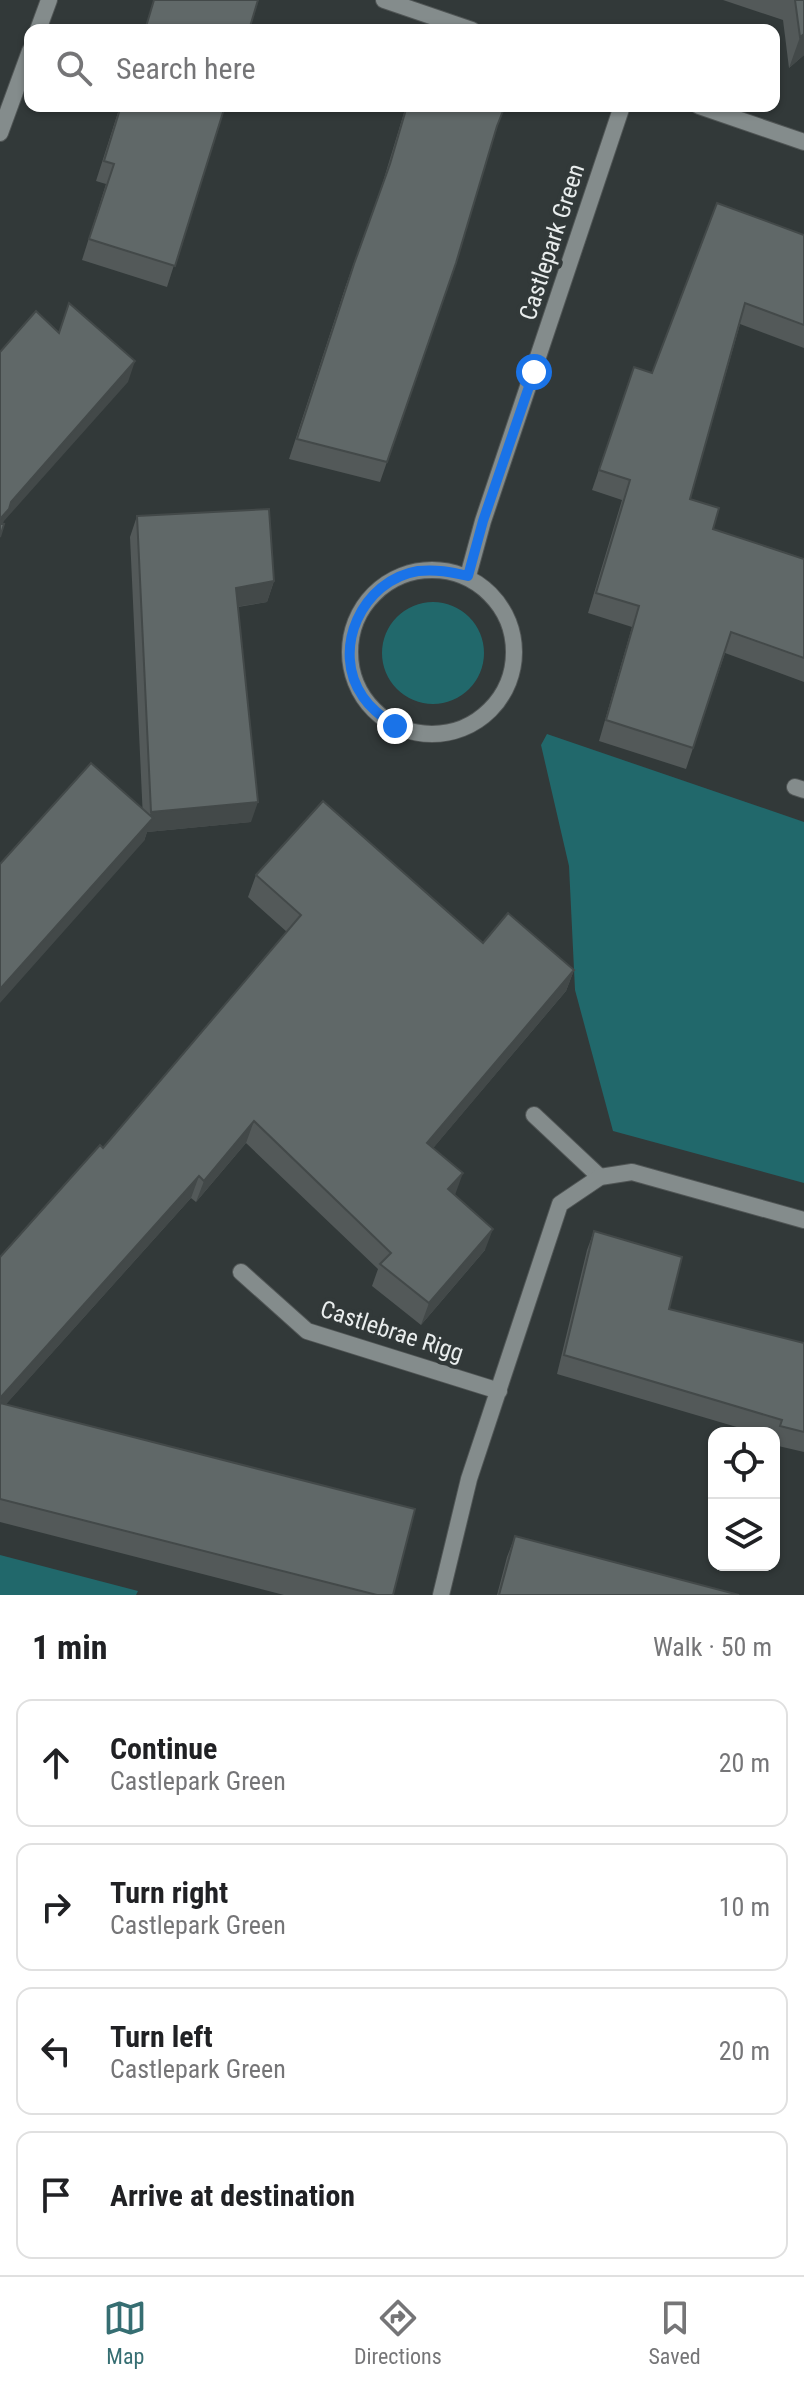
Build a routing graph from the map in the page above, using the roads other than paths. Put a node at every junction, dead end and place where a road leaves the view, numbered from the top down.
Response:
1 (49, 0) edge
2 (384, 0) edge
3 (40, 24) edge
4 (454, 24) edge
5 (24, 67) edge
6 (620, 112) edge
7 (716, 112) edge
8 (0, 133) edge
9 (804, 142) edge
10 (468, 576) junction
11 (534, 1115) dead end
12 (600, 1177) junction
13 (804, 1220) edge
14 (241, 1272) dead end
15 (499, 1391) junction
16 (441, 1595) edge

1 - 3 street
2 - 4 street
5 - 8 street
6 - 10 street, Castlepark Green
7 - 9 street
10 - 10 street
11 - 12 street
12 - 13 street
12 - 15 street
14 - 15 street, Castlebrae Rigg
15 - 16 street

